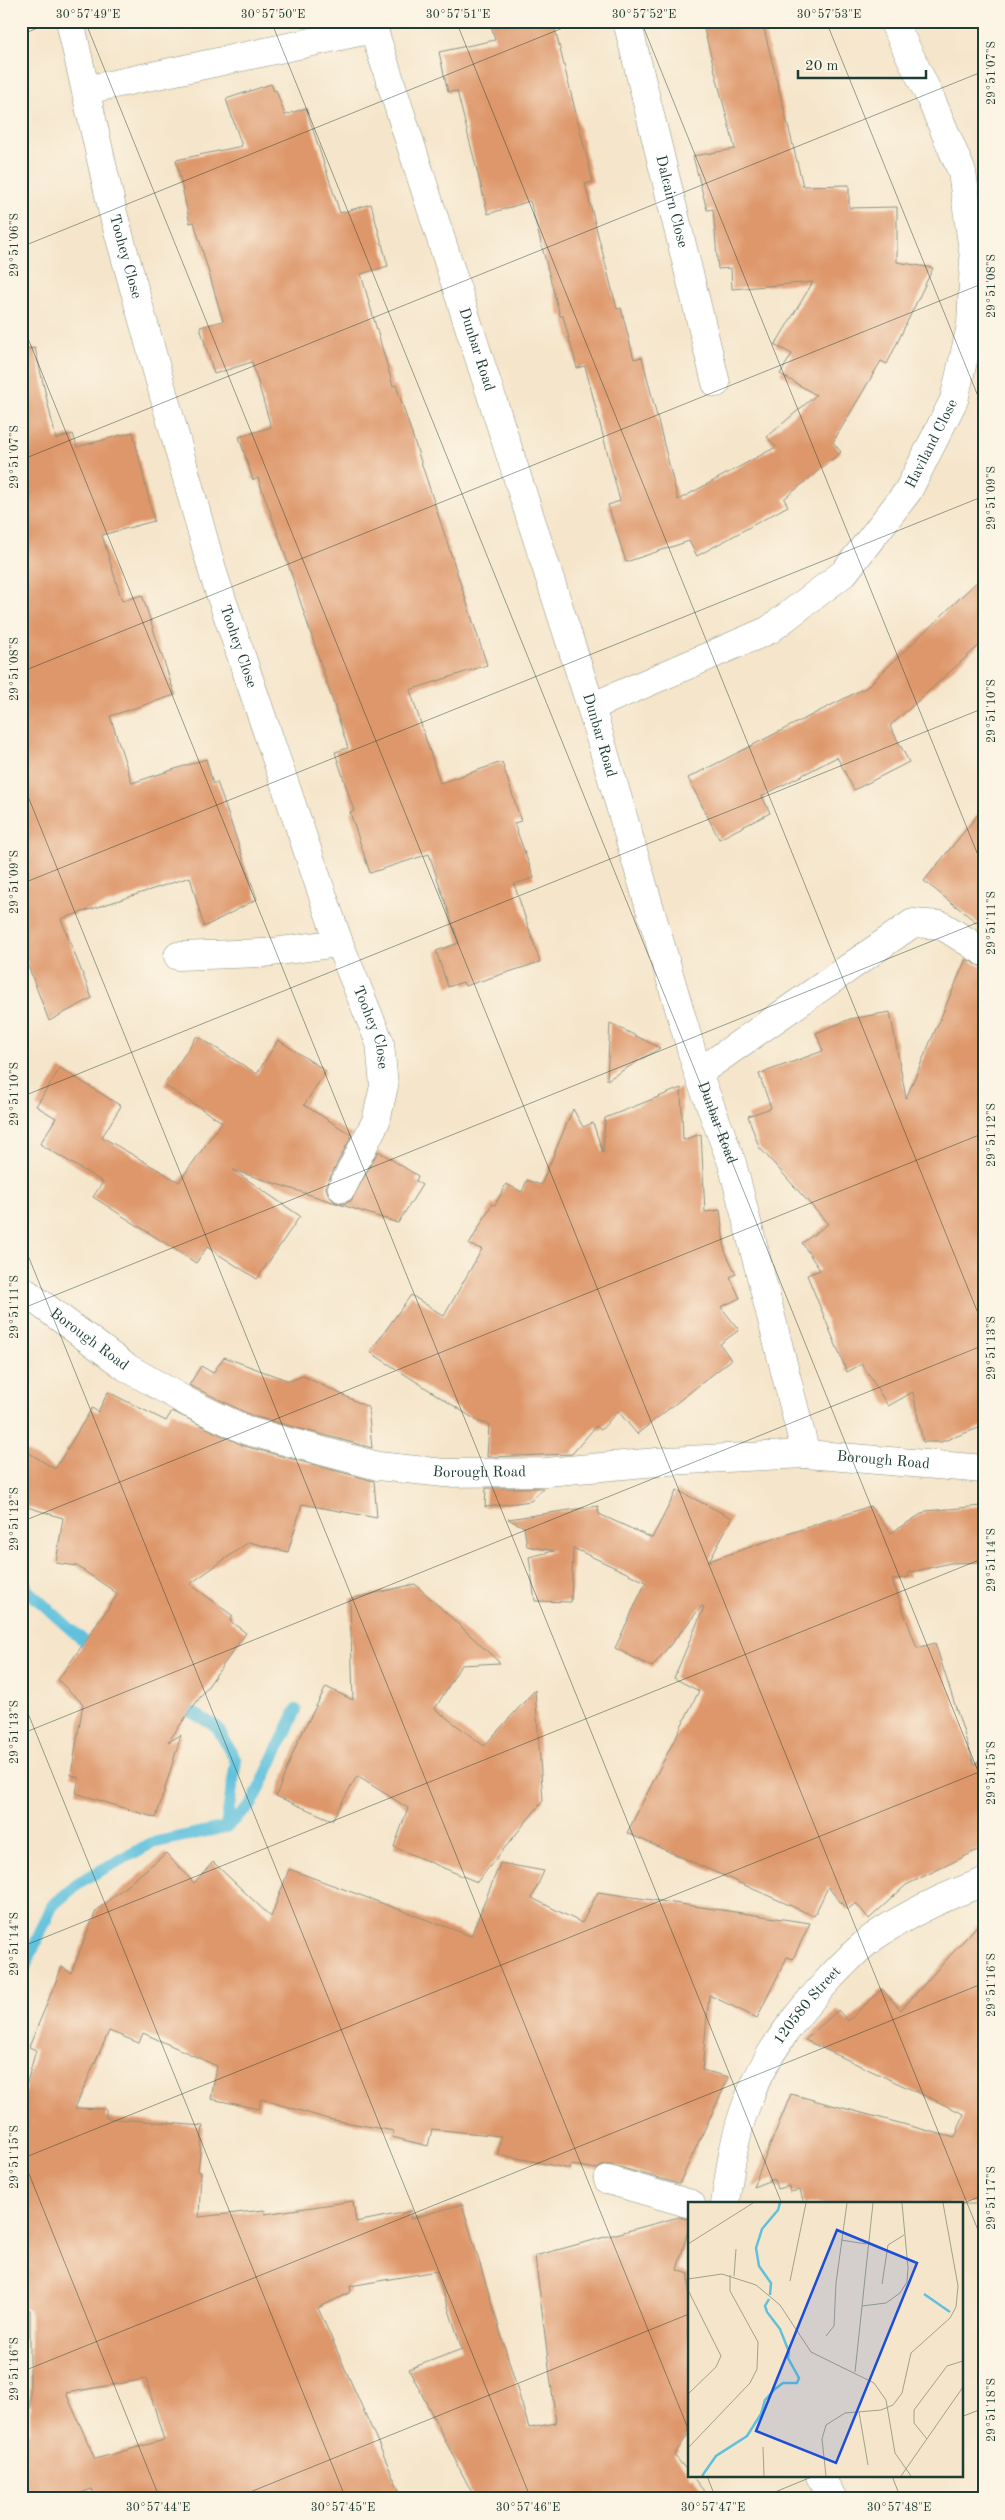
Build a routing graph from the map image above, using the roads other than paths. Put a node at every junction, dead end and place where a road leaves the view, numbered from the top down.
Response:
1 (70, 21) edge
2 (627, 21) edge
3 (894, 21) edge
4 (372, 25) edge
5 (86, 90) junction
6 (716, 383) dead end
7 (590, 707) junction
8 (339, 943) junction
9 (984, 952) edge
10 (178, 956) dead end
11 (698, 1073) junction
12 (342, 1188) dead end
13 (21, 1289) edge
14 (806, 1454) junction
15 (984, 1468) edge
16 (984, 1882) edge
17 (608, 2180) dead end
18 (725, 2202) edge
19 (688, 2203) edge
20 (821, 2478) edge
21 (833, 2499) edge

1 - 5 street, Toohey Close
2 - 6 street, Dalcairn Close
3 - 7 street, Haviland Close
4 - 5 street
4 - 7 street, Dunbar Road
5 - 8 street, Toohey Close
7 - 11 street, Dunbar Road
8 - 10 street
8 - 12 street, Toohey Close
9 - 11 street
11 - 14 street, Dunbar Road
13 - 14 street, Borough Road
14 - 15 street, Borough Road
16 - 18 street, 120580 Street
17 - 19 street
20 - 21 street

